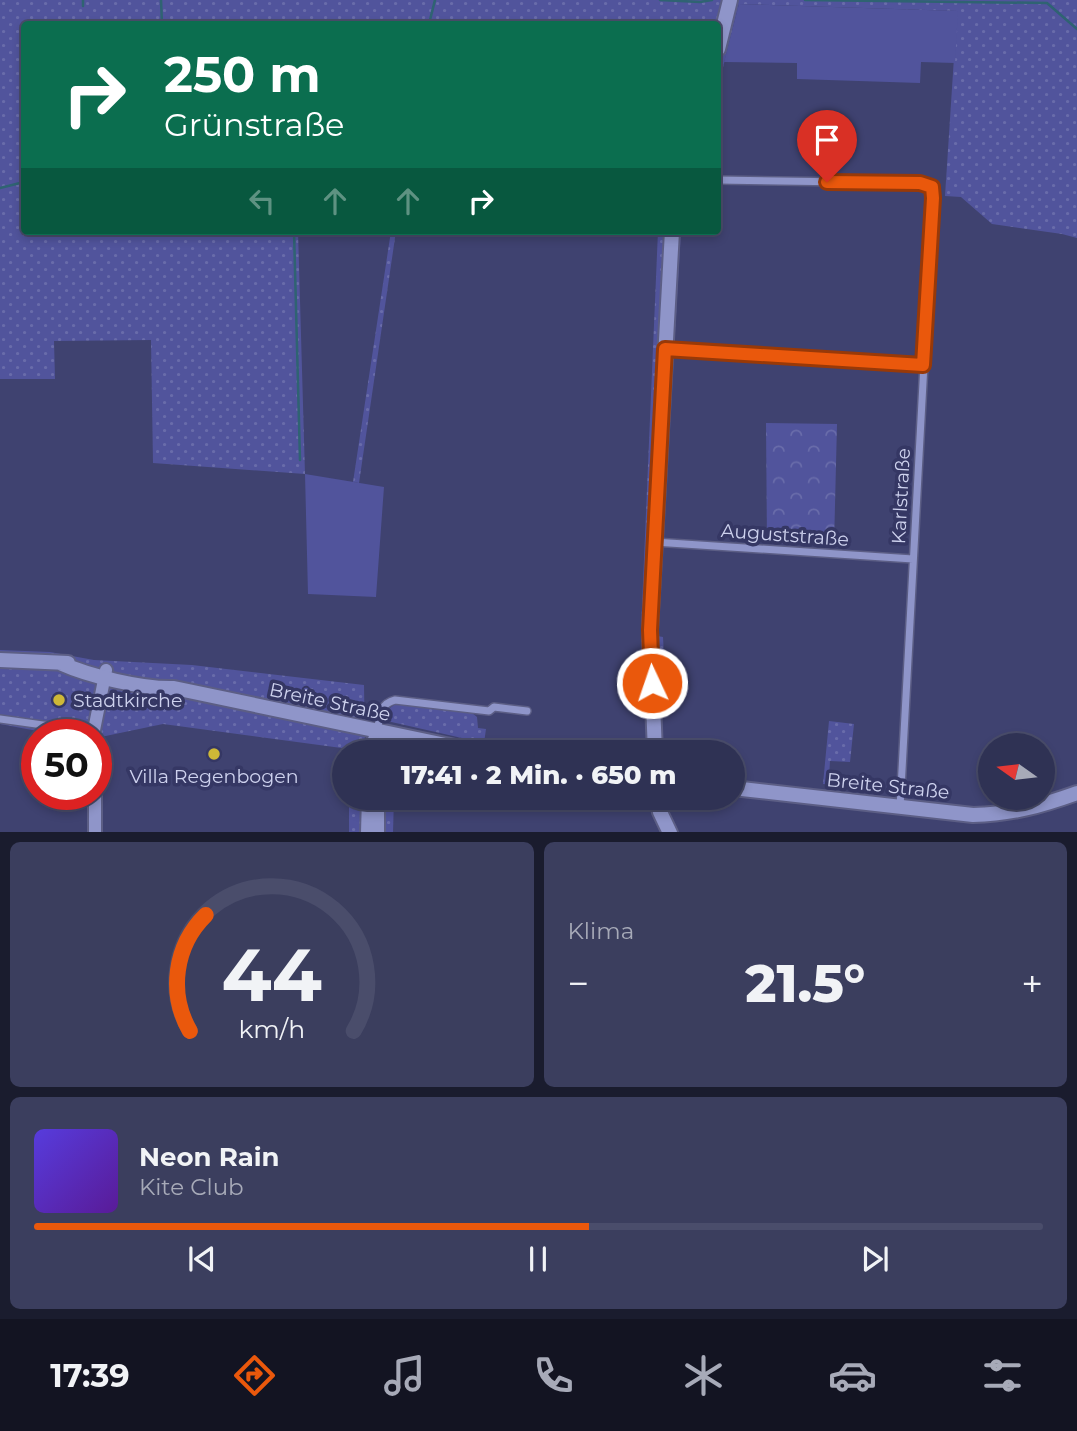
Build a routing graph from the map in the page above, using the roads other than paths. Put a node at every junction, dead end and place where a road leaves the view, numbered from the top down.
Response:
1 (730, 0) edge
2 (721, 37) edge
3 (721, 180) edge
4 (671, 235) edge
5 (665, 349) junction
6 (923, 365) junction
7 (654, 542) junction
8 (913, 559) junction
9 (0, 660) edge
10 (105, 674) junction
11 (527, 711) dead end
12 (0, 719) edge
13 (96, 719) edge
14 (21, 722) edge
15 (377, 732) junction
16 (374, 740) edge
17 (378, 740) edge
18 (418, 740) edge
19 (655, 740) edge
20 (745, 789) edge
21 (1077, 793) edge
22 (900, 807) junction
23 (95, 810) edge
24 (368, 810) edge
25 (378, 810) edge
26 (660, 810) edge
27 (96, 832) edge
28 (367, 832) edge
29 (378, 832) edge
30 (670, 832) edge

1 - 2 main road
3 - 6 street, Karlstraße
4 - 5 main road
5 - 6 street
5 - 7 main road
6 - 8 street, Karlstraße
7 - 8 street, Auguststraße
7 - 19 main road
8 - 22 street, Karlstraße
9 - 10 main road, Breite Straße
10 - 13 street
10 - 15 main road, Breite Straße
11 - 15 street
12 - 14 street
15 - 16 street
15 - 17 street
15 - 18 main road, Breite Straße
20 - 22 main road, Breite Straße
21 - 22 main road, Breite Straße
23 - 27 street
24 - 28 street
25 - 29 street
26 - 30 main road

